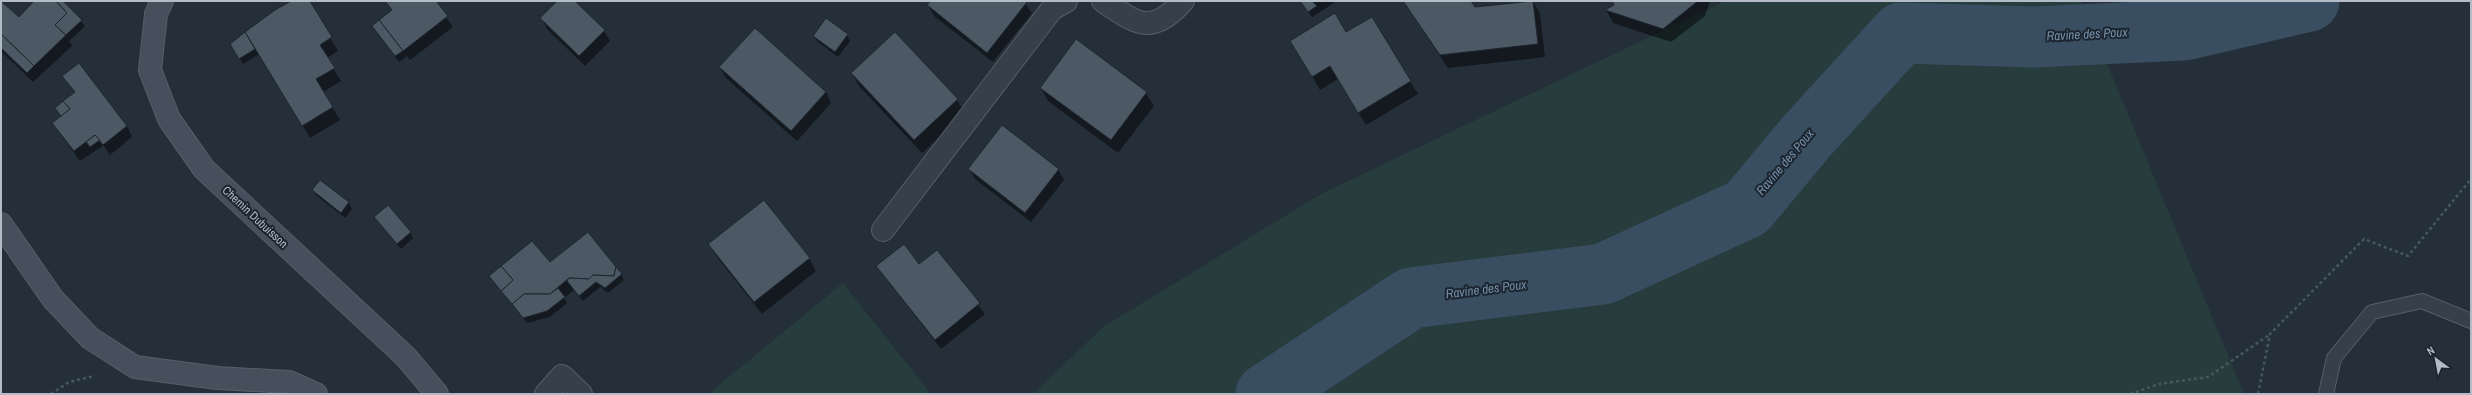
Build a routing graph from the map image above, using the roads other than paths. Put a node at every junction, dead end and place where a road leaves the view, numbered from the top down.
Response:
1 (162, 1) edge
2 (1066, 1) edge
3 (1102, 1) edge
4 (1183, 1) edge
5 (1, 224) edge
6 (883, 230) dead end
7 (2471, 321) edge
8 (316, 394) edge
9 (437, 394) edge
10 (546, 394) edge
11 (582, 394) edge
12 (2326, 394) edge

1 - 9 main road, Chemin Dubuisson
2 - 6 street
3 - 4 street
5 - 8 main road
7 - 12 lane
10 - 11 street

